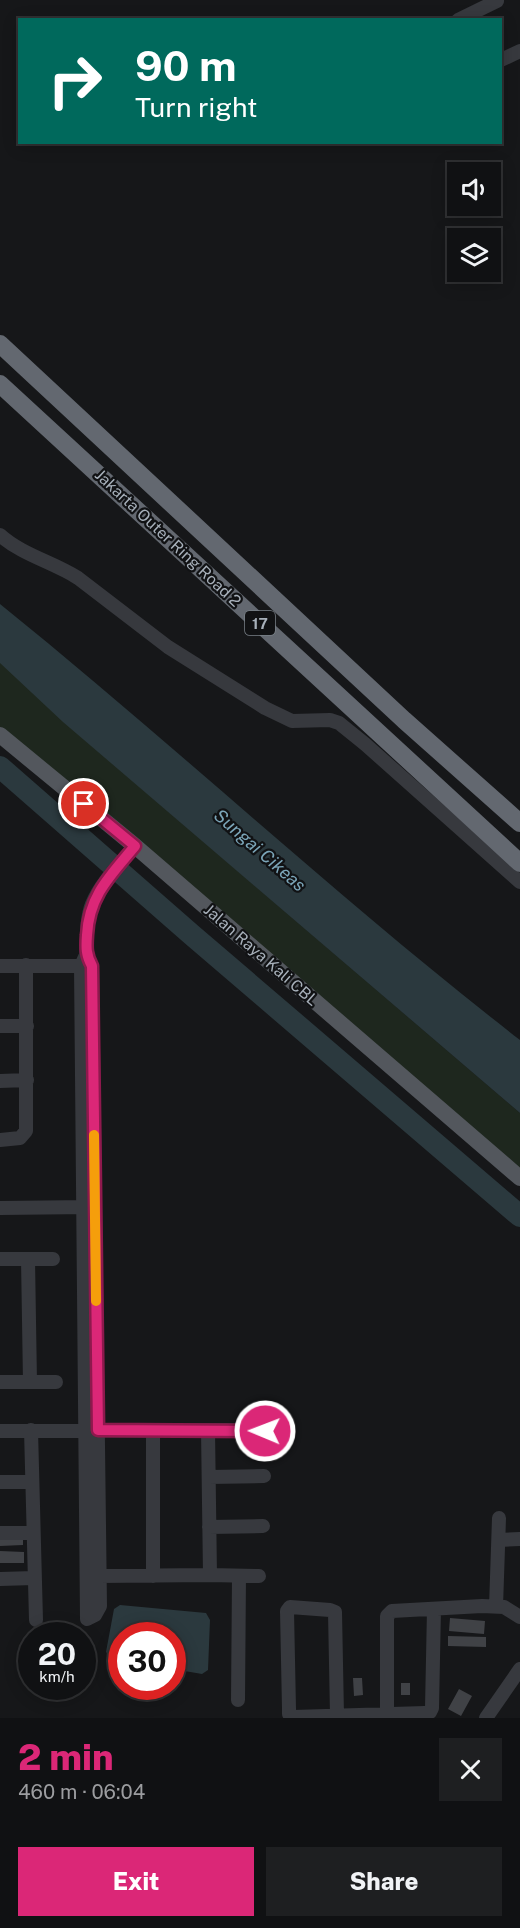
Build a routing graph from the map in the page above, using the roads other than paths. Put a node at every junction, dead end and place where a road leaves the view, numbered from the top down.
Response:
1 (463, 0) edge
2 (497, 2) dead end
3 (467, 18) edge
4 (520, 51) edge
5 (502, 60) edge
6 (0, 344) edge
7 (0, 384) edge
8 (0, 535) edge
9 (0, 735) edge
10 (520, 823) edge
11 (135, 846) junction
12 (520, 863) edge
13 (520, 882) edge
14 (86, 963) junction
15 (26, 965) junction
16 (0, 966) edge
17 (0, 1026) edge
18 (27, 1026) junction
19 (27, 1080) junction
20 (0, 1081) edge
21 (0, 1140) edge
22 (520, 1178) edge
23 (89, 1207) junction
24 (0, 1208) edge
25 (0, 1259) edge
26 (28, 1259) junction
27 (53, 1259) dead end
28 (0, 1382) edge
29 (30, 1382) junction
30 (56, 1382) dead end
31 (31, 1430) junction
32 (91, 1430) junction
33 (153, 1430) junction
34 (208, 1430) junction
35 (0, 1431) edge
36 (265, 1431) dead end
37 (209, 1476) junction
38 (264, 1476) dead end
39 (0, 1482) edge
40 (32, 1482) junction
41 (499, 1518) dead end
42 (263, 1526) dead end
43 (209, 1527) junction
44 (0, 1533) edge
45 (33, 1533) junction
46 (520, 1539) edge
47 (498, 1540) junction
48 (210, 1575) junction
49 (99, 1576) junction
50 (153, 1576) junction
51 (239, 1576) junction
52 (259, 1576) dead end
53 (34, 1578) junction
54 (0, 1579) edge
55 (496, 1607) junction
56 (434, 1609) junction
57 (520, 1617) edge
58 (36, 1620) dead end
59 (520, 1669) edge
60 (238, 1700) dead end
61 (387, 1713) junction
62 (337, 1715) junction
63 (486, 1718) edge

1 - 3 street
2 - 3 street
4 - 5 street
6 - 10 highway, Jakarta Outer Ring Road 2 / 17
7 - 12 highway, Jakarta Outer Ring Road 2 / 17
8 - 13 street
9 - 11 main road, Jalan Raya Kali CBL
11 - 14 street
11 - 22 main road, Jalan Raya Kali CBL
14 - 15 street
14 - 23 street
15 - 16 street
15 - 18 street
17 - 18 street
18 - 19 street
19 - 20 street
19 - 21 street
23 - 24 street
23 - 32 street
25 - 26 street
26 - 27 street
26 - 29 street
28 - 29 street
29 - 30 street
31 - 32 street
31 - 35 street
31 - 40 street
32 - 33 street
32 - 49 street
32 - 49 street
33 - 34 street
33 - 50 street
34 - 36 street
34 - 37 street
37 - 38 street
37 - 43 street
39 - 40 street
40 - 45 street
41 - 47 street
42 - 43 street
43 - 48 street
44 - 45 street
45 - 53 street
46 - 47 street
47 - 55 street
48 - 50 street
48 - 51 street
49 - 50 street
51 - 52 street
51 - 60 street
53 - 54 street
53 - 58 street
55 - 56 street
55 - 57 street
56 - 61 street
56 - 61 street
59 - 63 street
61 - 62 street
62 - 62 street

